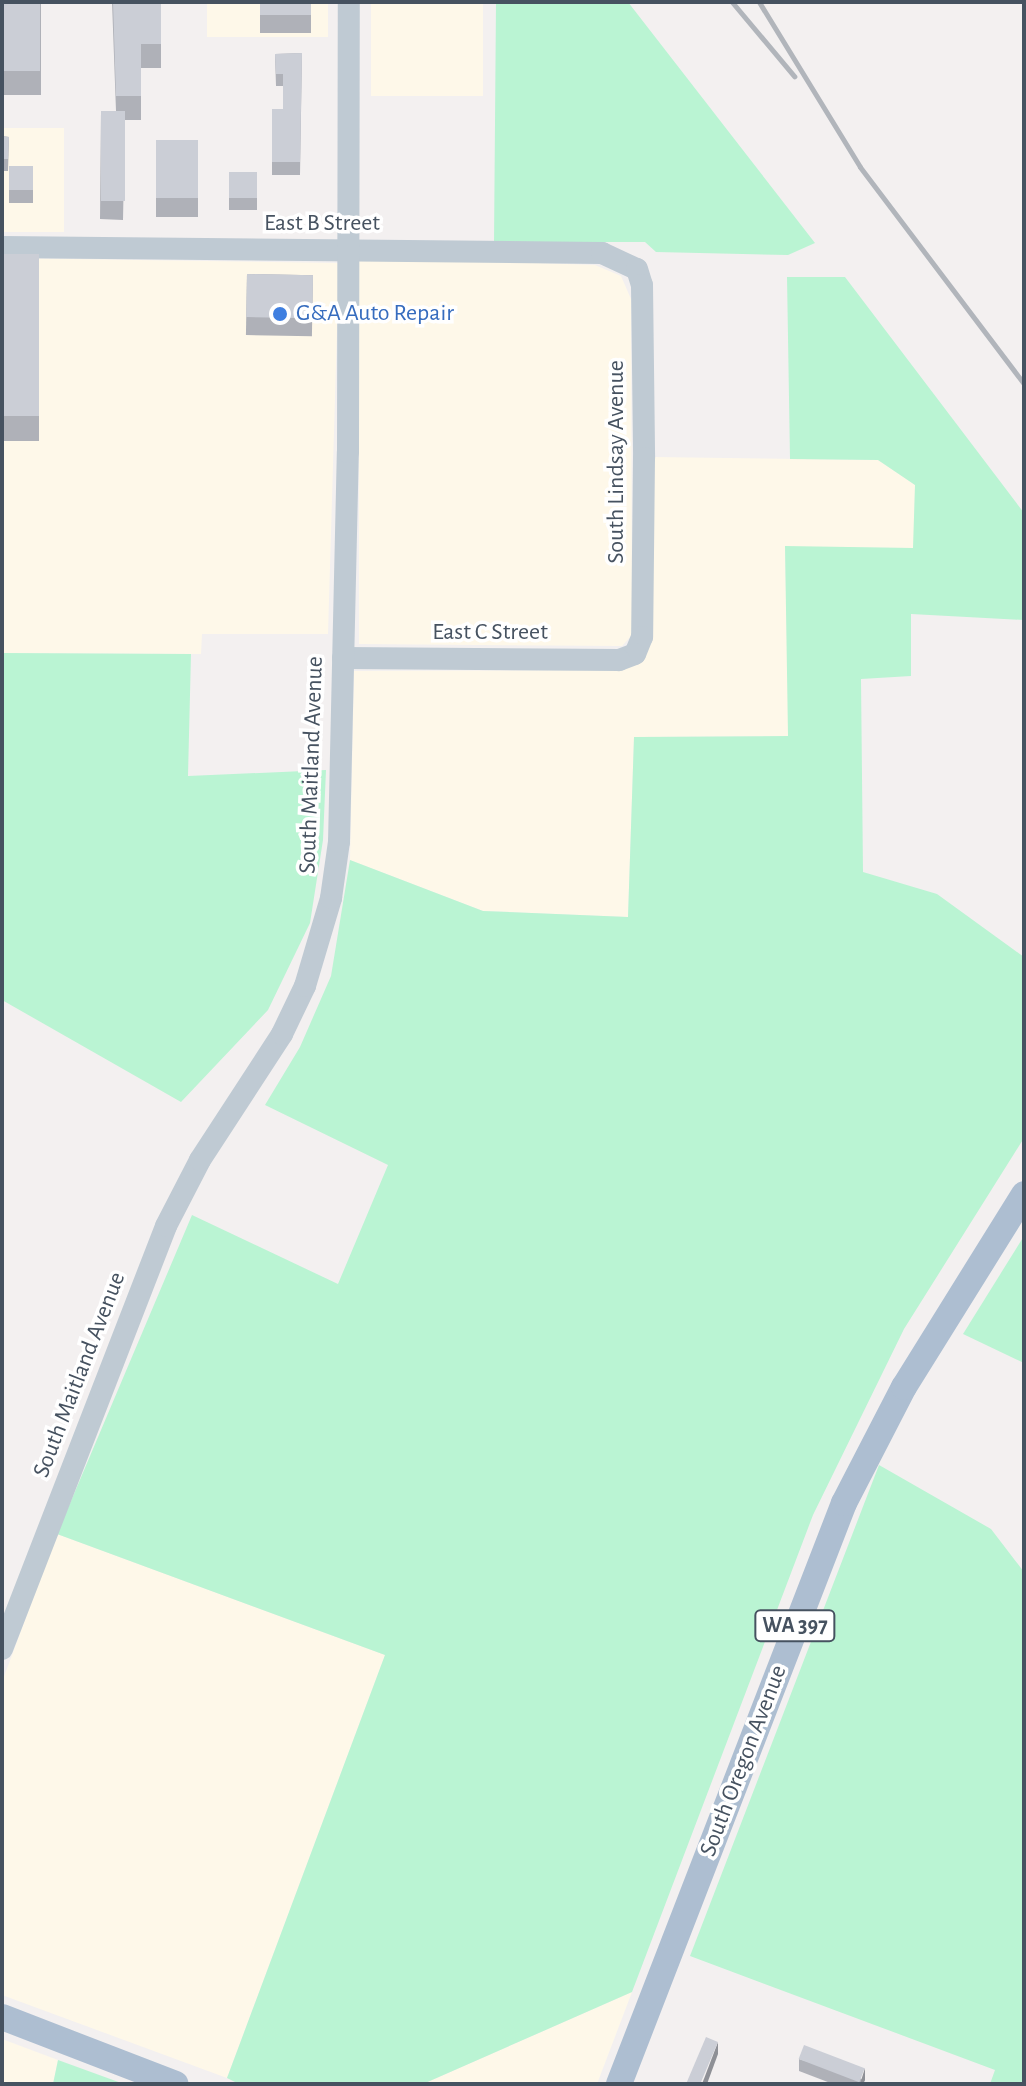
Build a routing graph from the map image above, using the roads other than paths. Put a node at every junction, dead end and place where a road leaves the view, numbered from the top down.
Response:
1 (349, 2) edge
2 (2, 247) edge
3 (348, 251) junction
4 (637, 269) joint
5 (635, 654) joint
6 (343, 658) junction
7 (1024, 1194) edge
8 (2, 1649) edge
9 (2, 2017) edge
10 (176, 2084) edge
11 (619, 2084) edge

1 - 3 street, South Maitland Avenue
2 - 3 street, East B Street
3 - 4 street, East B Street
3 - 6 street, South Maitland Avenue
4 - 5 street, South Lindsay Avenue
5 - 6 street, East C Street
6 - 8 street, South Maitland Avenue
7 - 11 main road, South Oregon Avenue / WA 397
9 - 10 main road

